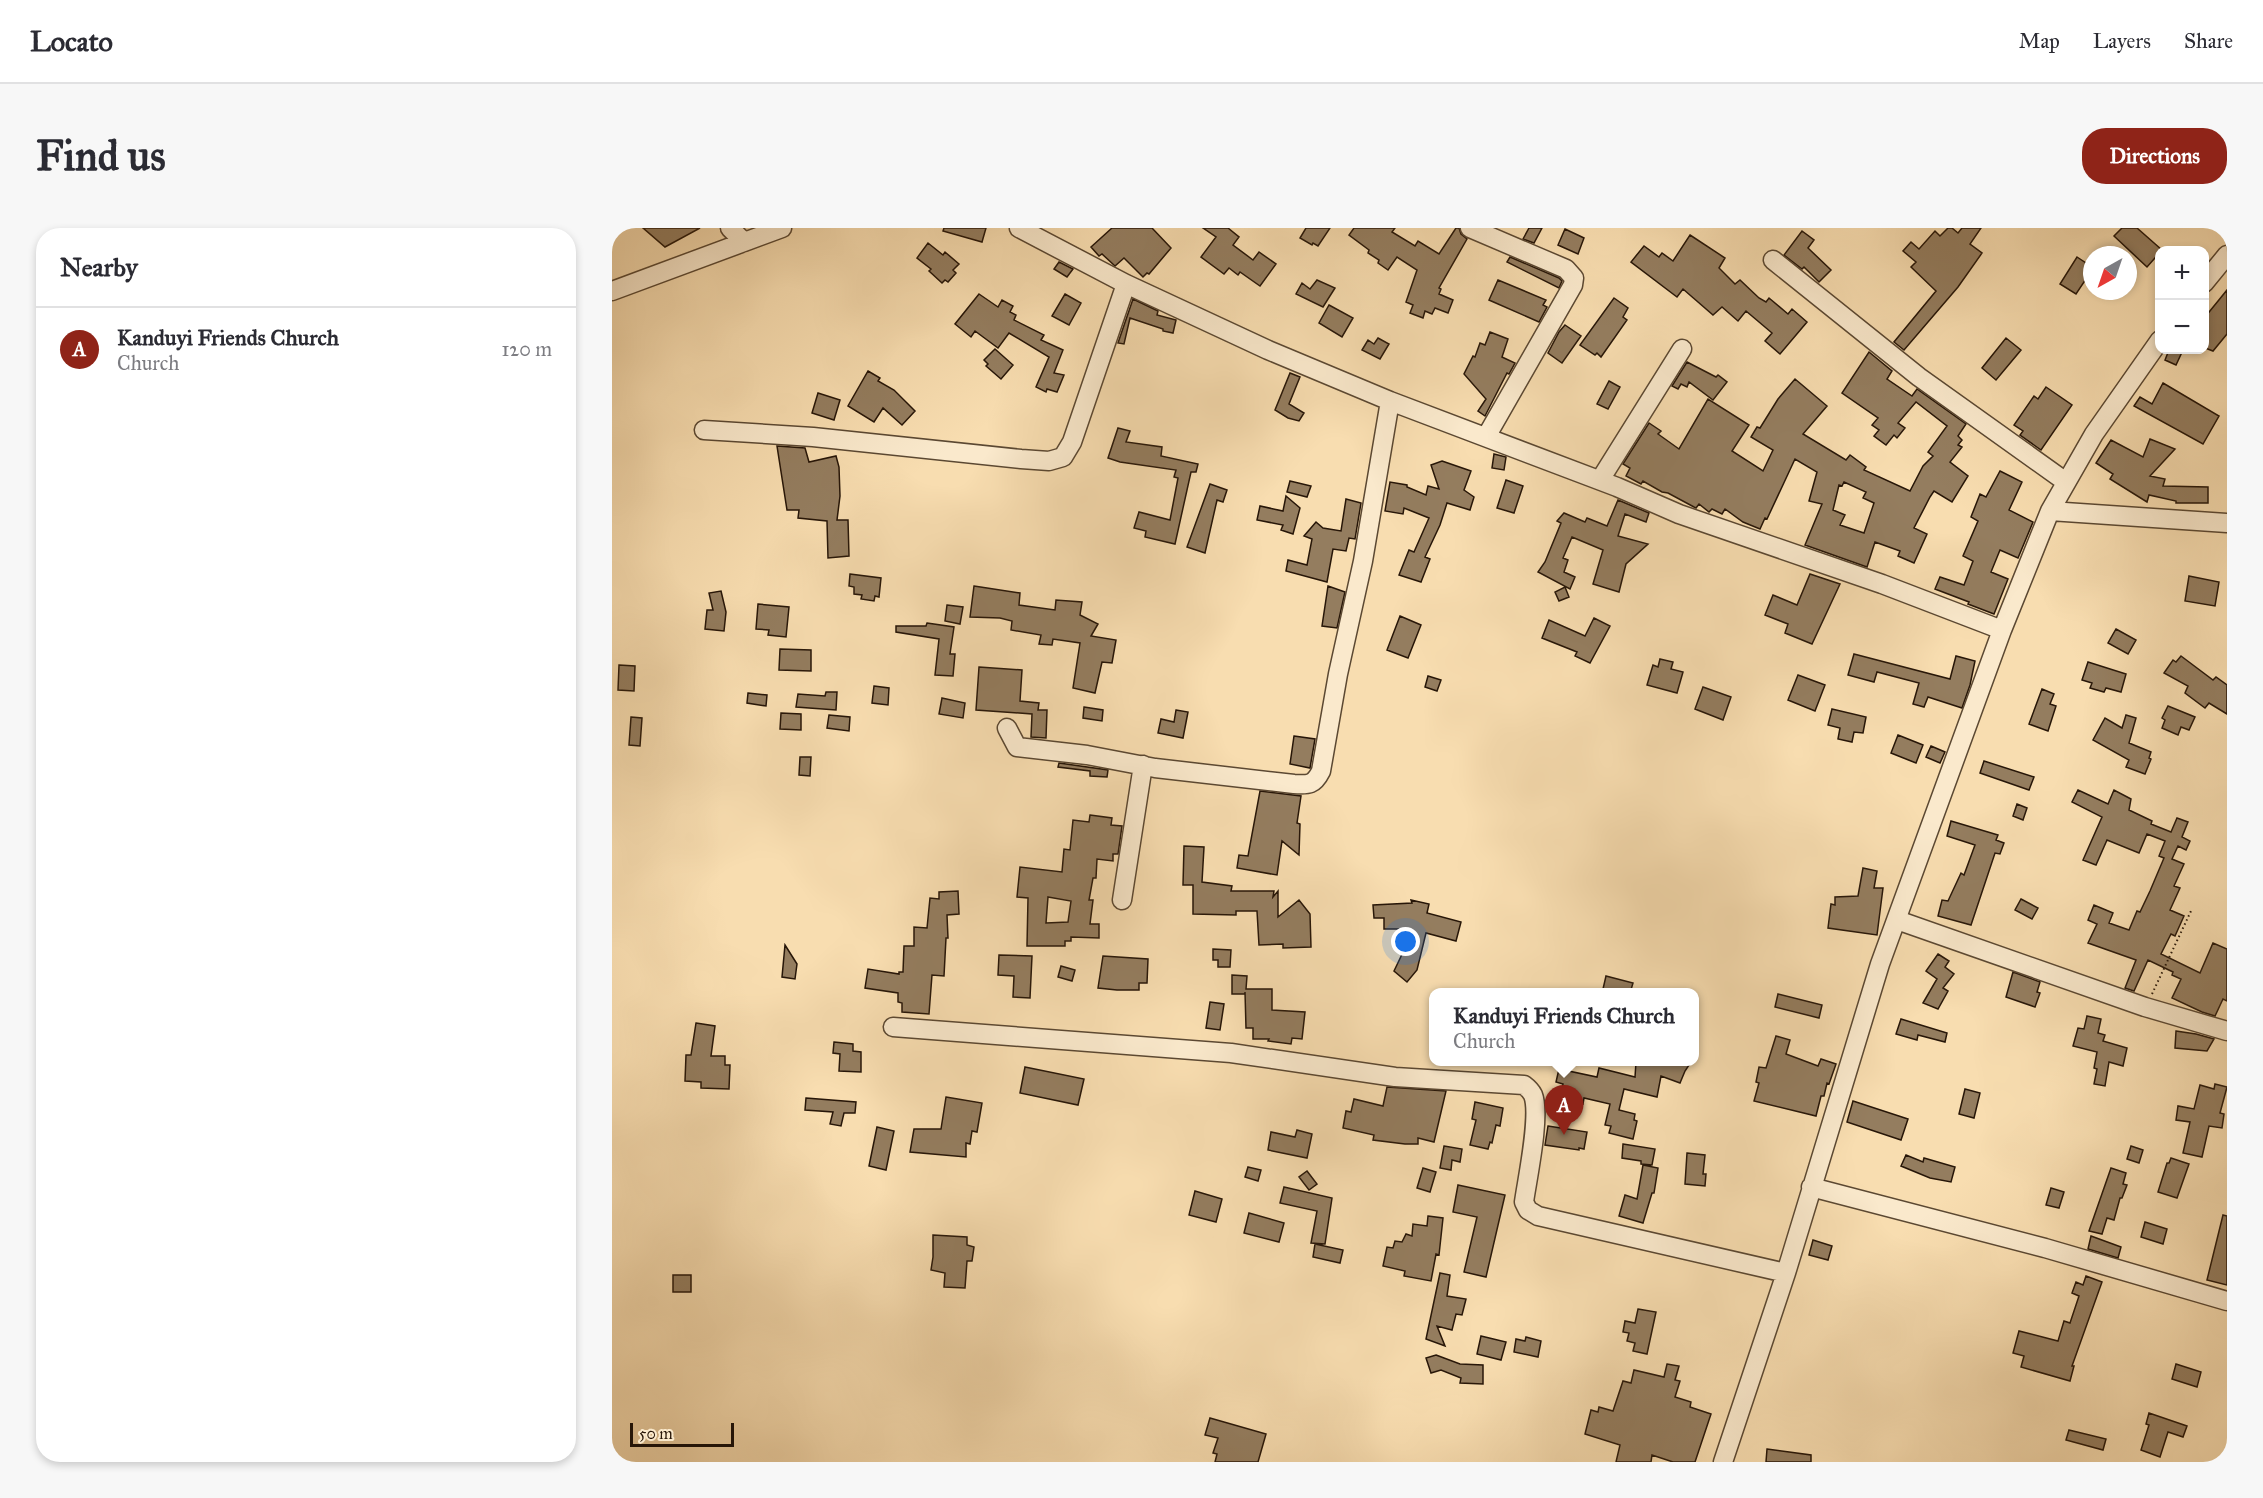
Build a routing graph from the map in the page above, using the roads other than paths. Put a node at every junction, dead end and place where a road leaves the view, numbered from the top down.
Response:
1 (730, 228) edge
2 (782, 228) edge
3 (1019, 228) edge
4 (1470, 228) edge
5 (744, 242) junction
6 (2227, 255) edge
7 (1773, 260) dead end
8 (2209, 278) edge
9 (1126, 284) junction
10 (612, 291) edge
11 (2155, 347) edge
12 (1682, 349) dead end
13 (1390, 401) junction
14 (704, 430) dead end
15 (1486, 437) junction
16 (1600, 480) junction
17 (2066, 482) junction
18 (2050, 512) junction
19 (2227, 523) edge
20 (2002, 630) junction
21 (1007, 728) dead end
22 (1143, 765) junction
23 (1122, 900) dead end
24 (1897, 920) junction
25 (893, 1027) dead end
26 (2227, 1031) edge
27 (1811, 1187) junction
28 (1786, 1273) junction
29 (2227, 1300) edge
30 (1723, 1462) edge

1 - 5 street
2 - 5 street
3 - 9 street
4 - 15 street
5 - 10 street
6 - 8 street
7 - 17 street
9 - 13 street
9 - 14 street
11 - 17 street
12 - 16 street
13 - 15 street
13 - 22 street
15 - 16 street
16 - 20 street
17 - 18 street
18 - 19 street
18 - 20 street
20 - 24 street
21 - 22 street
22 - 23 street
24 - 26 street
24 - 27 street
25 - 28 street
27 - 28 street
27 - 29 street
28 - 30 street

